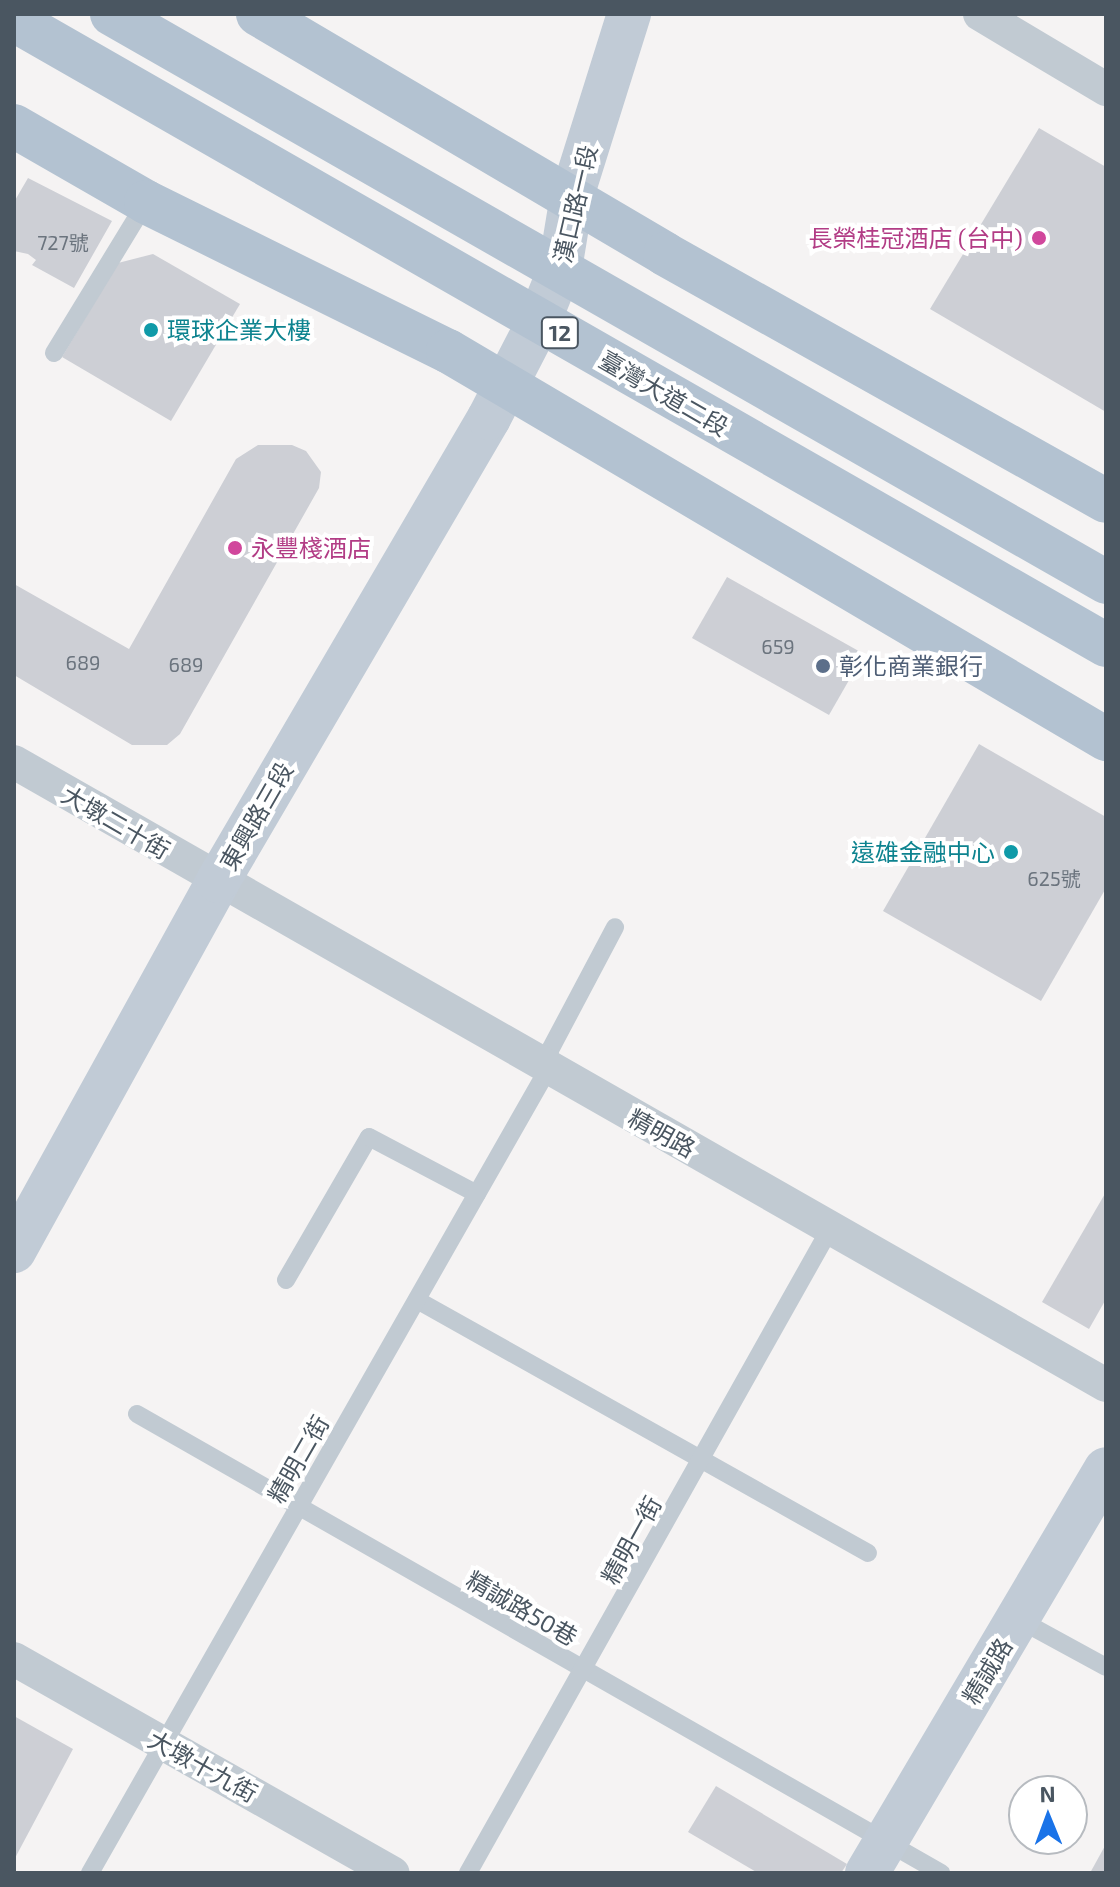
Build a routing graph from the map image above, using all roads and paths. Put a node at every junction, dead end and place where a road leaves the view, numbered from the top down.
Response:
1 (112, 14) edge
2 (258, 14) edge
3 (629, 14) edge
4 (980, 14) edge
5 (14, 20) edge
6 (1106, 89) edge
7 (14, 126) edge
8 (572, 196) junction
9 (146, 202) junction
10 (560, 269) junction
11 (539, 321) junction
12 (54, 353) dead end
13 (505, 386) junction
14 (1106, 501) edge
15 (1106, 582) edge
16 (1106, 645) edge
17 (1106, 739) edge
18 (14, 762) edge
19 (218, 881) junction
20 (615, 927) dead end
21 (548, 1069) junction
22 (477, 1194) junction
23 (831, 1227) junction
24 (14, 1251) edge
25 (286, 1280) dead end
26 (417, 1300) junction
27 (1106, 1385) edge
28 (137, 1414) dead end
29 (704, 1458) junction
30 (1106, 1469) edge
31 (299, 1507) junction
32 (868, 1553) dead end
33 (1018, 1619) junction
34 (14, 1659) edge
35 (1106, 1667) edge
36 (585, 1672) junction
37 (164, 1744) junction
38 (876, 1858) edge
39 (90, 1873) edge
40 (393, 1873) edge
41 (468, 1873) edge
42 (941, 1873) edge

1 - 10 main road, 12
2 - 8 main road
3 - 8 street, 漢口路一段
4 - 6 street
5 - 11 main road, 臺灣大道二段 / 12
7 - 9 main road
8 - 10 street, 漢口路一段
8 - 14 main road
9 - 12 lane
9 - 13 main road
10 - 11 street, 漢口路一段
10 - 15 main road, 12
11 - 13 street, 漢口路一段
11 - 16 main road, 臺灣大道二段 / 12
13 - 17 main road
13 - 19 street, 東興路三段
18 - 19 street, 大墩二十街
19 - 21 street, 精明路
19 - 24 street, 東興路三段
20 - 21 lane, 精明二街
21 - 22 lane, 精明二街
21 - 23 street, 精明路
22 - 25 lane
22 - 26 lane, 精明二街
23 - 27 street, 精明路
23 - 29 lane, 精明一街
26 - 29 lane
26 - 31 lane, 精明二街
28 - 31 lane, 精誠路50巷
29 - 32 lane
29 - 36 lane, 精明一街
30 - 33 street, 精誠路
31 - 36 lane, 精誠路50巷
31 - 37 lane, 精明二街
33 - 35 lane
33 - 38 street, 精誠路
34 - 37 street, 大墩十九街
36 - 38 lane, 精誠路50巷
36 - 41 lane, 精明一街
37 - 39 lane, 精明二街
37 - 40 street, 大墩十九街
38 - 42 lane, 精誠路50巷

